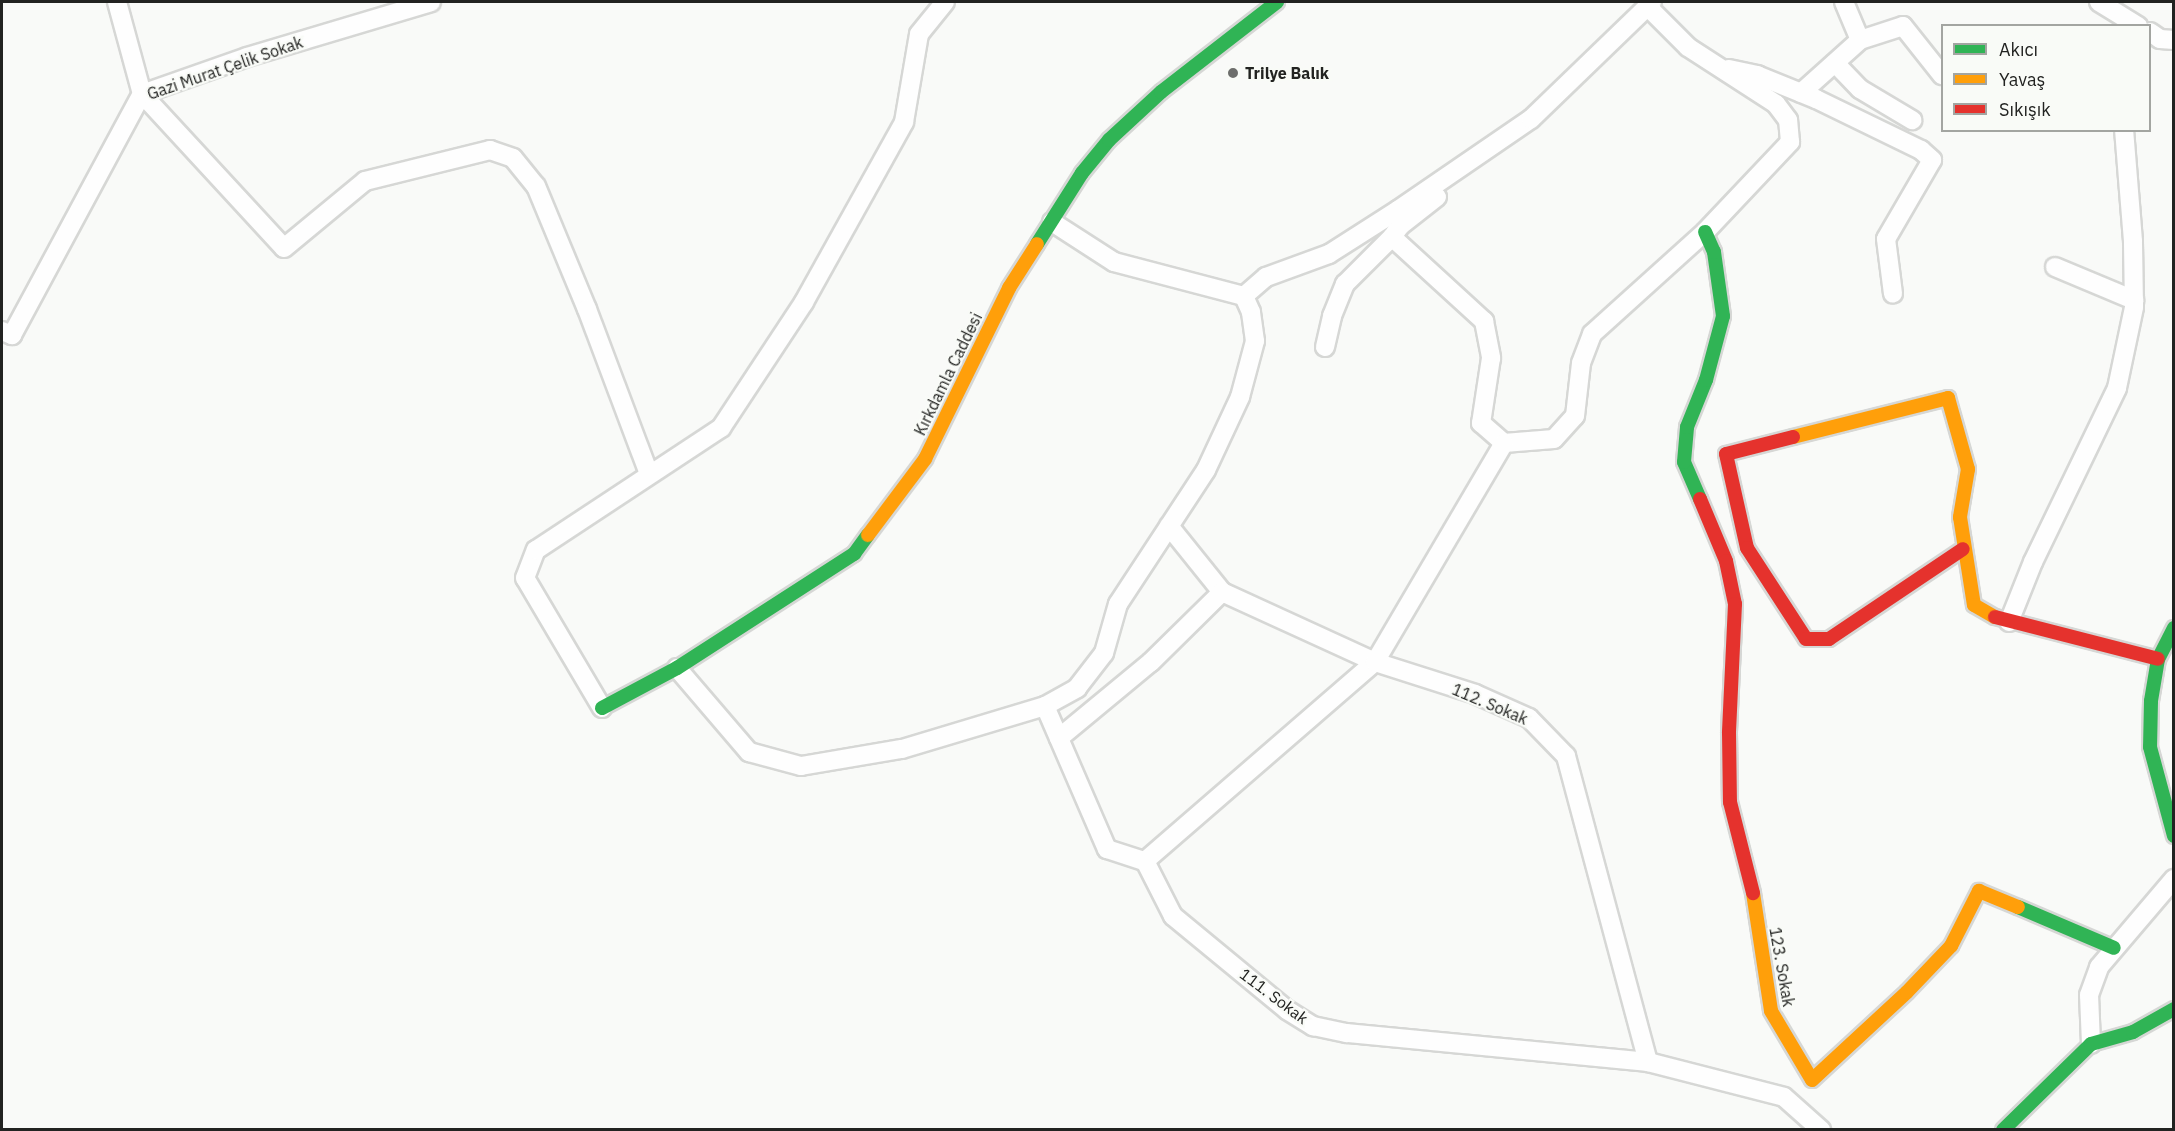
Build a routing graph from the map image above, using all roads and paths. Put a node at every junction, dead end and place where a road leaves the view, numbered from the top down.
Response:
1 (117, 2) edge
2 (431, 2) edge
3 (945, 2) edge
4 (1277, 2) edge
5 (1844, 2) edge
6 (2099, 2) edge
7 (1649, 4) edge
8 (2122, 14) edge
9 (2135, 24) edge
10 (2151, 33) edge
11 (1860, 40) junction
12 (2174, 40) edge
13 (1834, 63) junction
14 (1719, 67) junction
15 (1941, 74) edge
16 (1801, 93) junction
17 (142, 94) junction
18 (1531, 119) junction
19 (1912, 120) dead end
20 (2124, 132) edge
21 (1052, 222) junction
22 (1704, 232) junction
23 (1392, 237) junction
24 (2055, 267) dead end
25 (1893, 294) dead end
26 (1244, 296) junction
27 (2134, 300) junction
28 (7, 333) edge
29 (1325, 347) dead end
30 (1504, 443) junction
31 (649, 474) junction
32 (1169, 526) junction
33 (1747, 548) junction
34 (1962, 549) junction
35 (1726, 561) junction
36 (1222, 592) junction
37 (2009, 622) junction
38 (2174, 628) edge
39 (2158, 659) junction
40 (1375, 662) junction
41 (677, 668) junction
42 (1045, 706) junction
43 (602, 708) joint
44 (1059, 738) junction
45 (2174, 836) edge
46 (1145, 861) junction
47 (2174, 879) edge
48 (2114, 948) junction
49 (2174, 1009) edge
50 (2091, 1044) junction
51 (1648, 1062) junction
52 (1812, 1080) junction
53 (1784, 1097) junction
54 (1821, 1130) edge
55 (2003, 1130) edge

1 - 17 street
2 - 17 street, Gazi Murat Çelik Sokak
3 - 31 street
4 - 21 street, Kırkdamla Caddesi
5 - 11 street
6 - 8 street
7 - 14 street
7 - 18 street
8 - 9 street
10 - 12 street
11 - 13 street
11 - 15 street
13 - 16 street
13 - 19 street
14 - 16 street
14 - 22 street
16 - 25 street
17 - 28 street, Gazi Murat Çelik Sokak
17 - 31 street
18 - 23 street
18 - 26 street
20 - 27 street
21 - 26 street
21 - 41 street, Kırkdamla Caddesi
22 - 30 street
22 - 35 street, 123. Sokak
23 - 29 street
23 - 30 street
24 - 27 street
26 - 32 street
27 - 37 street
30 - 40 street
31 - 43 street
32 - 36 street, 112. Sokak
32 - 42 street
33 - 34 street
33 - 34 street
33 - 35 street
34 - 37 street
35 - 52 street, 123. Sokak
36 - 40 street, 112. Sokak
36 - 44 street
37 - 39 street
38 - 39 street
39 - 45 street
40 - 46 street
40 - 51 street, 112. Sokak
41 - 42 street
41 - 43 street, Kırkdamla Caddesi
42 - 44 street
44 - 46 street
46 - 51 street, 111. Sokak
47 - 48 street
48 - 50 street
48 - 52 street
49 - 50 street
50 - 55 street
51 - 53 street, 111. Sokak
52 - 53 street
53 - 54 street

